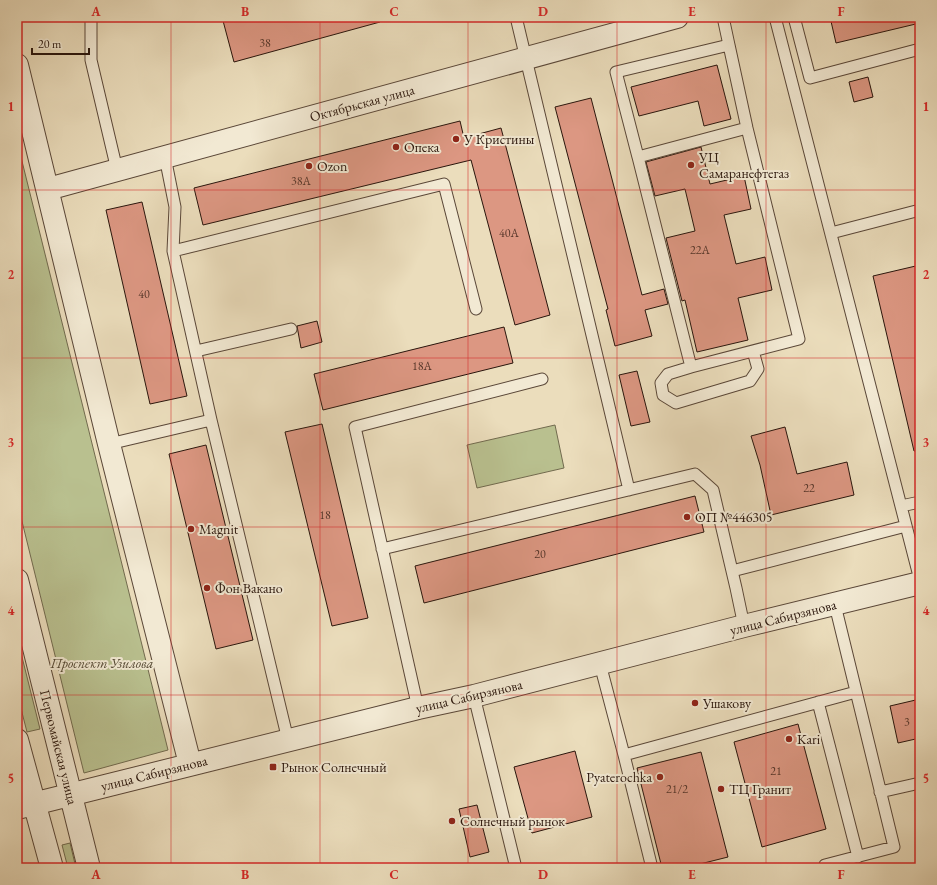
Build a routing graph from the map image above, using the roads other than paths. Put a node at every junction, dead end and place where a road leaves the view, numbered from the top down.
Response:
1 (91, 17) edge
2 (516, 17) edge
3 (677, 17) edge
4 (723, 17) edge
5 (775, 17) edge
6 (794, 17) edge
7 (729, 45) junction
8 (920, 49) edge
9 (526, 58) junction
10 (17, 65) edge
11 (747, 128) junction
12 (165, 157) junction
13 (638, 158) junction
14 (117, 170) junction
15 (48, 189) junction
16 (920, 210) edge
17 (831, 233) junction
18 (173, 251) junction
19 (476, 309) dead end
20 (291, 329) dead end
21 (196, 351) junction
22 (753, 351) junction
23 (691, 367) junction
24 (542, 379) dead end
25 (211, 420) junction
26 (109, 444) junction
27 (629, 490) junction
28 (920, 502) edge
29 (901, 506) junction
30 (906, 526) junction
31 (382, 549) junction
32 (732, 571) junction
33 (17, 580) edge
34 (920, 580) edge
35 (920, 584) edge
36 (835, 605) junction
37 (744, 626) junction
38 (600, 664) junction
39 (856, 692) junction
40 (474, 696) junction
41 (818, 702) junction
42 (418, 708) junction
43 (17, 740) edge
44 (288, 740) junction
45 (624, 755) junction
46 (190, 764) junction
47 (920, 783) edge
48 (880, 792) junction
49 (70, 794) junction
50 (26, 805) edge
51 (858, 857) junction
52 (52, 868) edge
53 (89, 868) edge
54 (516, 868) edge
55 (652, 868) edge
56 (825, 868) edge

1 - 14 lane
2 - 9 lane
3 - 9 street, Октябрьская улица
4 - 7 lane
5 - 17 lane
6 - 8 lane
7 - 11 lane
7 - 13 lane
9 - 12 street, Октябрьская улица
9 - 27 lane
10 - 15 street
11 - 13 lane
11 - 22 lane
12 - 14 street, Октябрьская улица
12 - 18 lane
13 - 23 lane
14 - 15 street, Октябрьская улица
15 - 26 street
16 - 17 lane
17 - 29 lane
18 - 19 lane
18 - 21 lane
20 - 21 lane
21 - 25 lane
22 - 23 lane
22 - 23 lane
24 - 31 lane
25 - 26 lane
25 - 44 lane
26 - 46 street
27 - 31 lane
27 - 32 lane
28 - 29 lane
29 - 30 lane
30 - 32 lane
30 - 34 lane
31 - 42 lane
32 - 37 lane
33 - 49 street, Первомайская улица
35 - 36 street, улица Сабирзянова
36 - 37 street, улица Сабирзянова
36 - 39 lane
37 - 38 street, улица Сабирзянова
38 - 40 street, улица Сабирзянова
38 - 45 lane
39 - 41 lane
39 - 48 lane
40 - 42 street, улица Сабирзянова
40 - 54 lane
41 - 45 lane
41 - 51 lane
42 - 44 street, улица Сабирзянова
43 - 50 street
44 - 46 street, улица Сабирзянова
45 - 55 lane
46 - 49 street, улица Сабирзянова
47 - 48 lane
48 - 51 lane
49 - 50 street, улица Сабирзянова
49 - 53 street, Первомайская улица
50 - 52 street
51 - 56 lane

